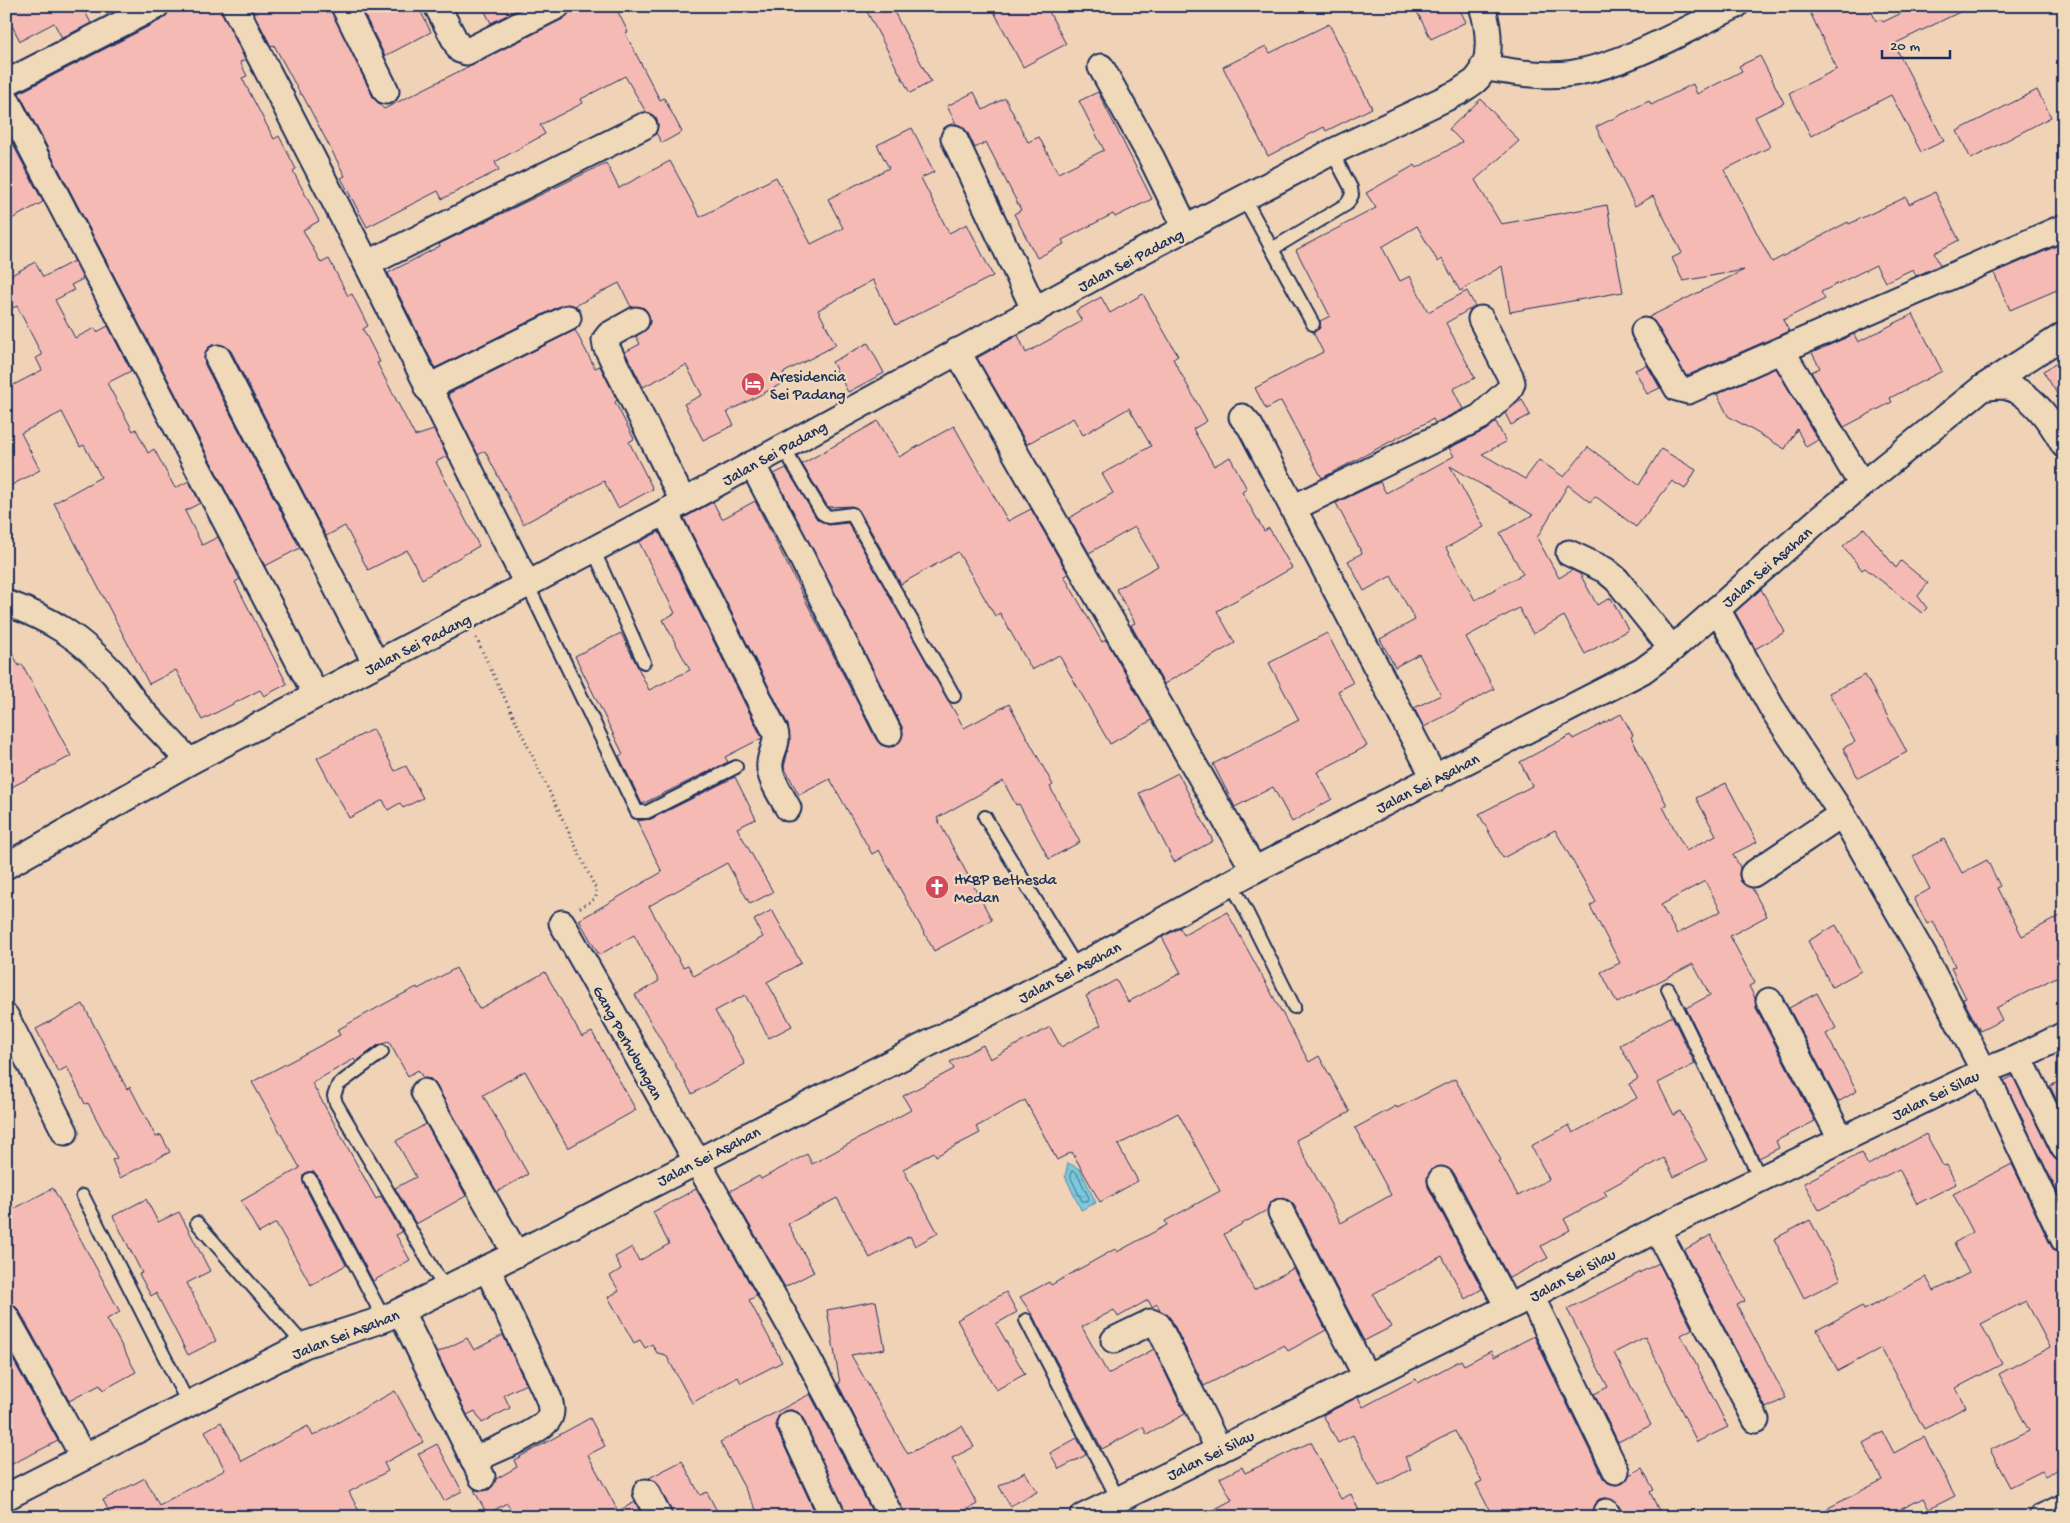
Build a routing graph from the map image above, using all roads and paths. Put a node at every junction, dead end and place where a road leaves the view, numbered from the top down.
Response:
1 (156, 6) edge
2 (234, 6) edge
3 (344, 6) edge
4 (438, 6) edge
5 (557, 6) edge
6 (1482, 6) edge
7 (1736, 6) edge
8 (1101, 67) dead end
9 (1473, 80) junction
10 (6, 83) edge
11 (386, 91) dead end
12 (6, 99) edge
13 (644, 126) dead end
14 (954, 138) dead end
15 (1332, 152) junction
16 (1244, 198) junction
17 (2064, 227) edge
18 (1186, 228) junction
19 (1272, 249) junction
20 (367, 264) junction
21 (1035, 310) junction
22 (568, 318) dead end
23 (1481, 319) dead end
24 (636, 320) dead end
25 (1313, 324) dead end
26 (1644, 331) dead end
27 (2064, 336) edge
28 (957, 351) junction
29 (1782, 351) junction
30 (218, 358) dead end
31 (427, 388) junction
32 (1982, 388) junction
33 (1242, 417) dead end
34 (2064, 445) edge
35 (783, 447) junction
36 (752, 464) junction
37 (1854, 492) junction
38 (674, 507) junction
39 (1293, 508) junction
40 (593, 549) junction
41 (1569, 553) dead end
42 (527, 584) junction
43 (6, 603) edge
44 (1717, 609) junction
45 (465, 618) junction
46 (1672, 648) junction
47 (644, 662) dead end
48 (376, 664) junction
49 (316, 695) junction
50 (954, 696) dead end
51 (889, 733) dead end
52 (189, 762) junction
53 (736, 767) dead end
54 (1435, 779) junction
55 (788, 808) dead end
56 (1842, 814) junction
57 (985, 817) dead end
58 (6, 866) edge
59 (1254, 870) junction
60 (1753, 874) dead end
61 (1230, 884) junction
62 (562, 923) joint
63 (1077, 968) junction
64 (1668, 988) dead end
65 (1768, 1001) dead end
66 (1294, 1007) dead end
67 (6, 1017) edge
68 (2064, 1035) edge
69 (382, 1052) dead end
70 (2019, 1057) junction
71 (1984, 1071) junction
72 (424, 1092) dead end
73 (65, 1132) dead end
74 (1841, 1139) junction
75 (2064, 1148) edge
76 (696, 1161) junction
77 (310, 1179) dead end
78 (1442, 1180) dead end
79 (1761, 1180) junction
80 (83, 1196) dead end
81 (1281, 1212) dead end
82 (197, 1223) dead end
83 (1657, 1230) junction
84 (2064, 1240) edge
85 (516, 1254) junction
86 (487, 1268) junction
87 (445, 1289) junction
88 (1531, 1296) junction
89 (1508, 1307) junction
90 (392, 1316) junction
91 (6, 1317) edge
92 (1026, 1320) dead end
93 (1114, 1340) dead end
94 (304, 1345) junction
95 (1366, 1376) junction
96 (188, 1403) junction
97 (1756, 1420) dead end
98 (790, 1424) dead end
99 (1219, 1450) junction
100 (83, 1456) junction
101 (1616, 1471) dead end
102 (646, 1492) dead end
103 (6, 1497) edge
104 (1118, 1499) junction
105 (2064, 1507) edge
106 (6, 1512) edge
107 (9, 1517) edge
108 (659, 1517) edge
109 (833, 1517) edge
110 (891, 1517) edge
111 (1083, 1517) edge
112 (2042, 1517) edge

1 - 10 street
2 - 20 street
3 - 11 street
4 - 5 street
6 - 9 street
7 - 9 street
8 - 18 street
9 - 15 street, Jalan Sei Padang
12 - 49 street
13 - 20 street
14 - 21 street
15 - 16 street, Jalan Sei Padang
15 - 19 lane
16 - 18 street, Jalan Sei Padang
16 - 19 lane
17 - 29 street
18 - 21 street, Jalan Sei Padang
19 - 25 lane
20 - 31 street
21 - 28 street, Jalan Sei Padang
22 - 31 street
23 - 39 street
24 - 38 street
26 - 29 street
27 - 32 street, Jalan Sei Asahan
28 - 35 street, Jalan Sei Padang
28 - 59 street
29 - 37 street
30 - 48 street
31 - 42 street
32 - 34 street
32 - 37 street, Jalan Sei Asahan
33 - 39 street
35 - 36 street, Jalan Sei Padang
35 - 50 lane
36 - 38 street, Jalan Sei Padang
36 - 51 street
37 - 44 street, Jalan Sei Asahan
38 - 40 street, Jalan Sei Padang
38 - 55 street
39 - 54 street
40 - 42 street, Jalan Sei Padang
40 - 47 lane
41 - 46 street
42 - 45 street, Jalan Sei Padang
42 - 53 lane
43 - 52 street
44 - 46 street, Jalan Sei Asahan
44 - 56 street
45 - 48 street, Jalan Sei Padang
45 - 62 path
46 - 54 street, Jalan Sei Asahan
48 - 49 street, Jalan Sei Padang
49 - 52 street, Jalan Sei Padang
52 - 58 street, Jalan Sei Padang
54 - 59 street, Jalan Sei Asahan
56 - 60 street
56 - 71 street
57 - 63 lane
59 - 61 street, Jalan Sei Asahan
61 - 63 street, Jalan Sei Asahan
61 - 66 lane
62 - 76 street, Gang Perhubungan
63 - 76 street, Jalan Sei Asahan
64 - 79 lane
65 - 74 street
67 - 73 street
68 - 70 street, Jalan Sei Silau
69 - 87 lane
70 - 71 street, Jalan Sei Silau
70 - 75 street
71 - 74 street, Jalan Sei Silau
71 - 84 street
72 - 85 street
74 - 79 street, Jalan Sei Silau
76 - 85 street, Jalan Sei Asahan
76 - 110 street, Gang Perhubungan
77 - 90 lane
78 - 89 street
79 - 83 street, Jalan Sei Silau
80 - 96 lane
81 - 95 street
82 - 94 lane
83 - 88 street, Jalan Sei Silau
83 - 97 street
85 - 86 street, Jalan Sei Asahan
86 - 87 street, Jalan Sei Asahan
86 - 90 street
87 - 90 street, Jalan Sei Asahan
88 - 89 street, Jalan Sei Silau
88 - 101 street
89 - 95 street, Jalan Sei Silau
90 - 94 street, Jalan Sei Asahan
91 - 100 street
92 - 104 lane
93 - 99 street
94 - 96 street, Jalan Sei Asahan
95 - 99 street, Jalan Sei Silau
96 - 100 street, Jalan Sei Asahan
98 - 109 street
99 - 104 street, Jalan Sei Silau
100 - 103 street, Jalan Sei Asahan
102 - 108 street
104 - 111 street, Jalan Sei Silau
105 - 112 street
106 - 107 street

